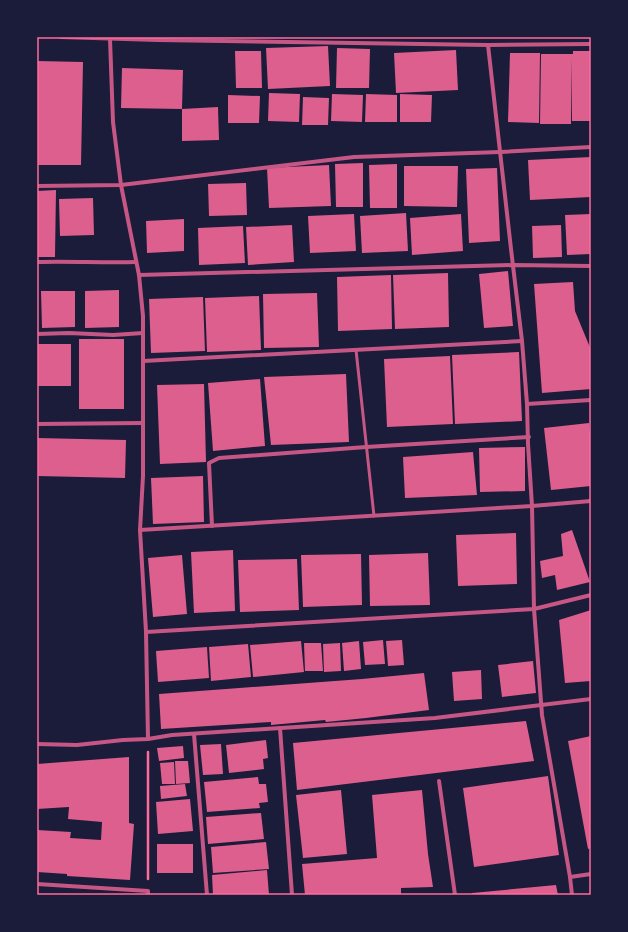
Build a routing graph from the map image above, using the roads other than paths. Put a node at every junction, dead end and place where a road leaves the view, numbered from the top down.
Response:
1 (62, 37) edge
2 (110, 39) junction
3 (591, 44) edge
4 (488, 45) junction
5 (591, 147) edge
6 (500, 152) junction
7 (121, 185) junction
8 (37, 186) edge
9 (37, 262) edge
10 (136, 262) junction
11 (513, 265) junction
12 (591, 266) edge
13 (139, 275) junction
14 (143, 333) junction
15 (37, 334) edge
16 (522, 341) junction
17 (356, 350) junction
18 (143, 361) junction
19 (591, 400) edge
20 (527, 404) junction
21 (143, 423) junction
22 (37, 424) edge
23 (528, 438) junction
24 (366, 447) junction
25 (591, 501) edge
26 (532, 506) junction
27 (374, 516) junction
28 (212, 526) junction
29 (140, 530) junction
30 (591, 595) edge
31 (534, 609) junction
32 (146, 632) junction
33 (591, 700) edge
34 (542, 706) junction
35 (280, 728) junction
36 (194, 734) junction
37 (148, 739) junction
38 (37, 744) edge
39 (439, 781) dead end
40 (591, 874) edge
41 (570, 878) junction
42 (37, 884) edge
43 (148, 893) edge
44 (207, 895) edge
45 (292, 895) edge
46 (455, 895) edge
47 (572, 895) edge

1 - 2 street
2 - 4 street
2 - 7 street
3 - 4 street
4 - 6 street
5 - 6 street
6 - 7 street
6 - 11 street
7 - 8 street
7 - 10 street
9 - 10 street
10 - 13 street
11 - 12 street
11 - 13 street
11 - 16 street
13 - 14 street
14 - 15 street
14 - 18 street
16 - 17 street
16 - 20 street
17 - 18 street
17 - 24 lane
18 - 21 street
19 - 20 street
20 - 23 street
21 - 22 street
21 - 29 street
23 - 24 street
23 - 26 street
24 - 27 lane
24 - 28 street
25 - 26 street
26 - 27 street
26 - 31 street
27 - 28 street
28 - 29 street
29 - 32 street
30 - 31 street
31 - 32 street
31 - 34 street
32 - 37 street
33 - 34 street
34 - 35 street
34 - 41 street
35 - 36 street
35 - 45 street
36 - 37 street
36 - 44 street
37 - 38 street
39 - 46 street
40 - 41 street
41 - 47 street
42 - 43 street

